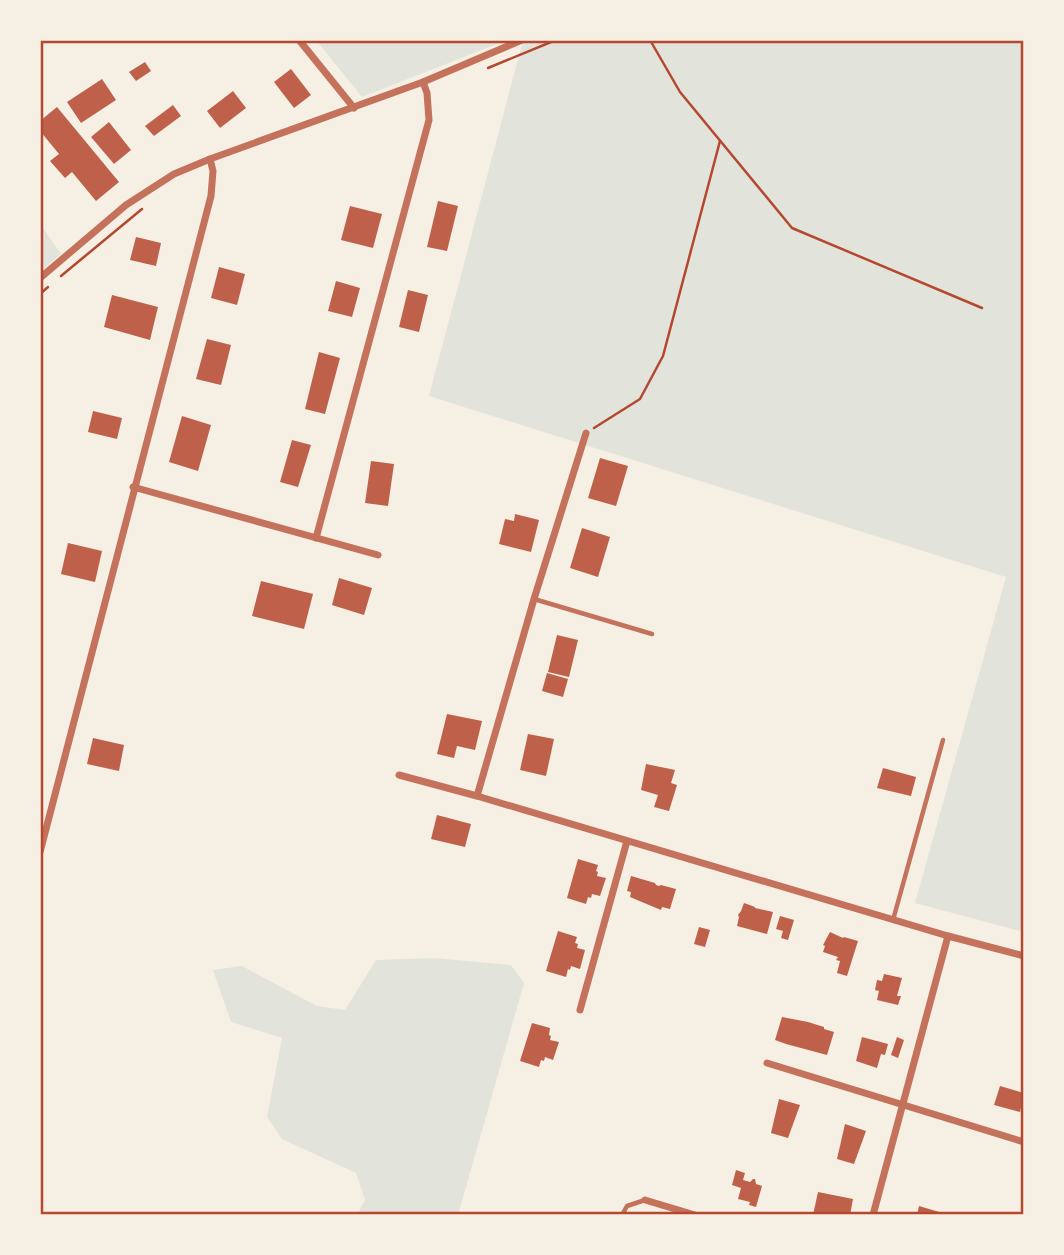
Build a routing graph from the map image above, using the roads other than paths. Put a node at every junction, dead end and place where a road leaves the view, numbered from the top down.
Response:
1 (299, 40) edge
2 (522, 40) edge
3 (423, 82) junction
4 (354, 107) junction
5 (210, 159) junction
6 (40, 278) edge
7 (586, 433) road end
8 (133, 487) junction
9 (316, 538) junction
10 (378, 555) dead end
11 (534, 599) junction
12 (652, 634) dead end
13 (943, 740) dead end
14 (399, 775) dead end
15 (477, 796) junction
16 (627, 841) junction
17 (40, 852) edge
18 (893, 920) junction
19 (948, 936) junction
20 (1024, 956) edge
21 (580, 1010) dead end
22 (766, 1063) dead end
23 (903, 1104) junction
24 (1024, 1142) edge
25 (645, 1200) joint
26 (622, 1215) edge
27 (695, 1215) edge
28 (873, 1215) edge

1 - 4 street
2 - 3 street
3 - 4 street
3 - 9 street
4 - 5 street
5 - 6 street
5 - 8 street
7 - 11 street
8 - 9 street
8 - 17 street
9 - 10 street
11 - 12 lane
11 - 15 street
13 - 18 lane
14 - 15 street
15 - 16 street
16 - 18 street
16 - 21 street
18 - 19 street
19 - 20 street
19 - 23 street
22 - 23 street
23 - 24 street
23 - 28 street
25 - 26 lane
25 - 27 street

